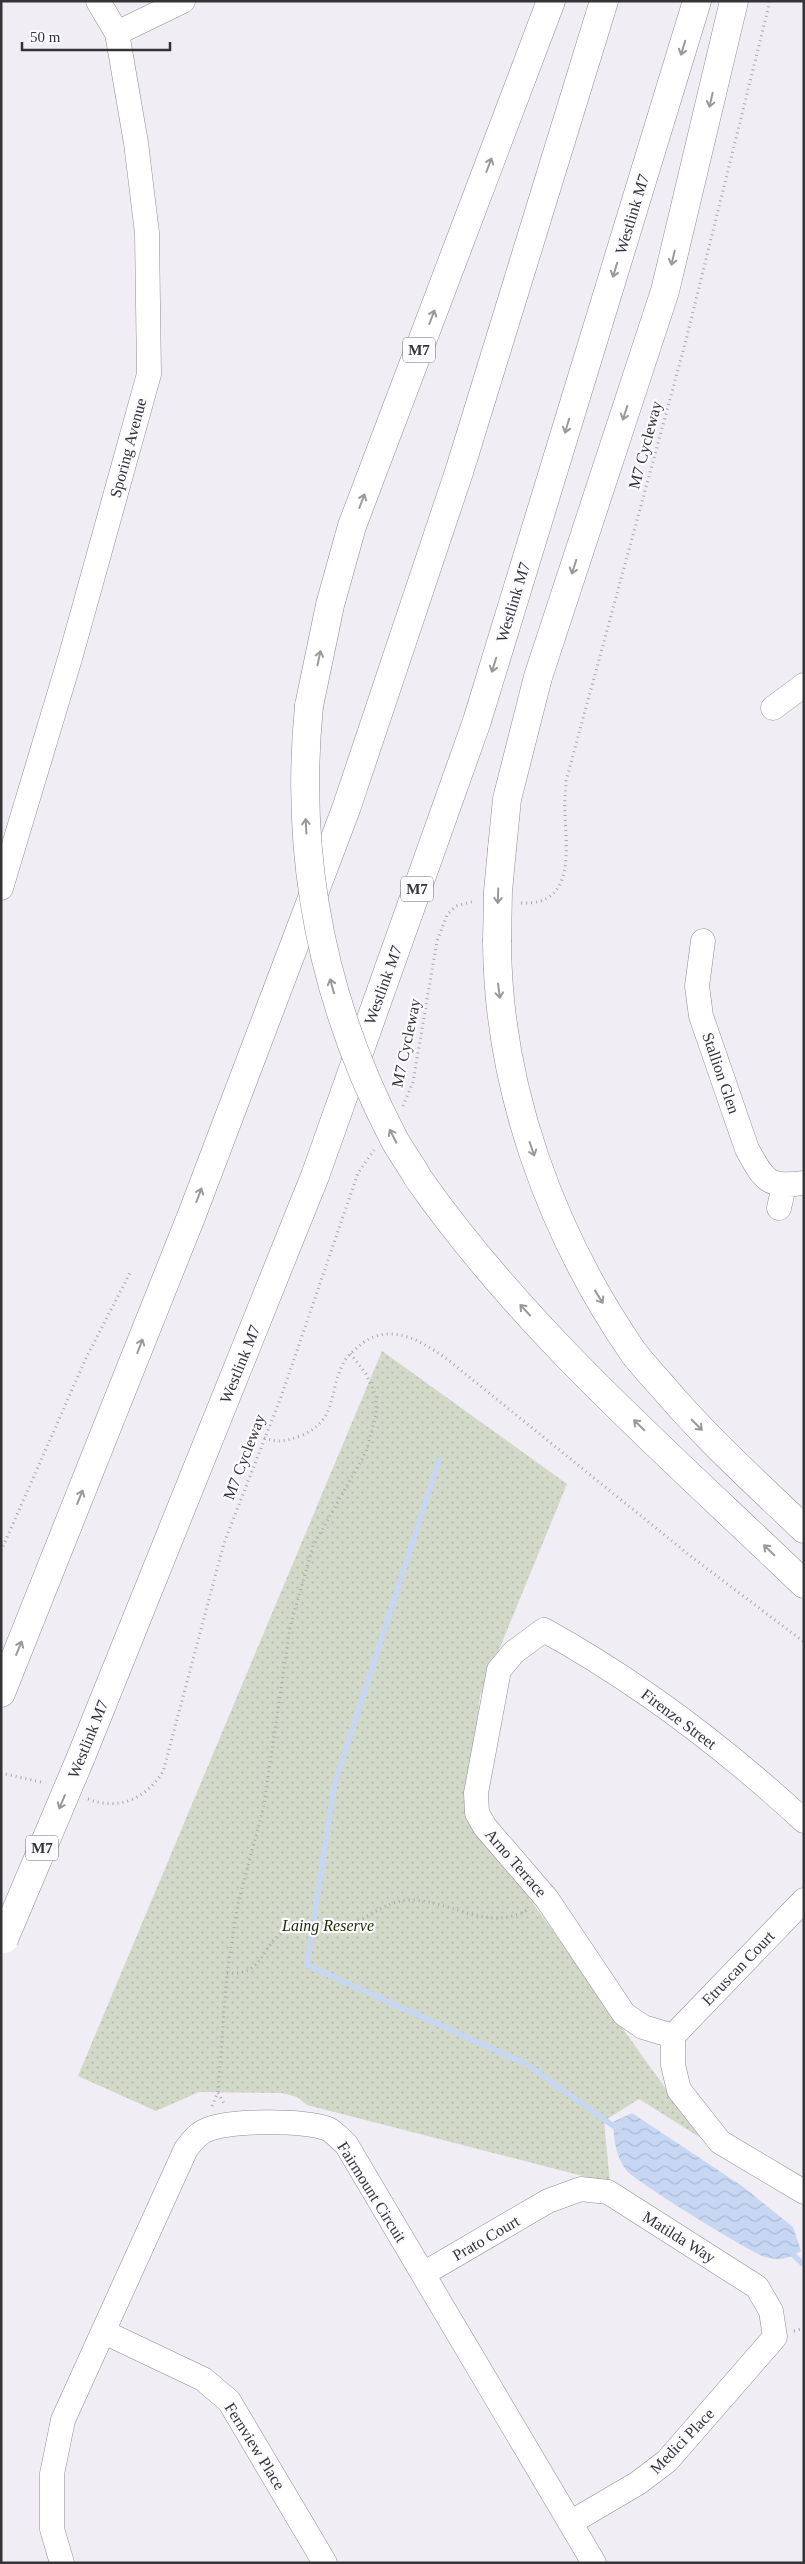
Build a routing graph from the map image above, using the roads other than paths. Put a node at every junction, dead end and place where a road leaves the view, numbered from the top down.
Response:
1 (98, 1) edge
2 (183, 1) edge
3 (551, 1) edge
4 (604, 1) edge
5 (697, 1) edge
6 (734, 1) edge
7 (117, 33) junction
8 (804, 686) edge
9 (773, 708) dead end
10 (1, 888) edge
11 (702, 941) dead end
12 (789, 1192) edge
13 (804, 1529) edge
14 (804, 1584) edge
15 (544, 1630) joint
16 (1, 1693) edge
17 (804, 1821) edge
18 (804, 1900) edge
19 (2, 1942) edge
20 (673, 2036) junction
21 (804, 2192) edge
22 (548, 2201) joint
23 (423, 2274) junction
24 (104, 2332) junction
25 (775, 2336) joint
26 (570, 2523) junction
27 (62, 2563) edge
28 (325, 2563) edge
29 (594, 2563) edge

1 - 7 street, Sporing Avenue
2 - 7 street
14 -> 3 highway, M7, bridge
16 -> 4 highway
5 -> 19 highway, Westlink M7 / M7, bridge
6 -> 13 highway, bridge
7 - 10 street, Sporing Avenue
8 - 9 street
11 - 12 street, Stallion Glen
15 - 17 street, Firenze Street
15 - 20 street, Arno Terrace
18 - 20 street, Etruscan Court
20 - 21 street
22 - 23 street, Prato Court
22 - 25 street, Matilda Way
23 - 24 street, Fairmount Circuit
23 - 26 street, Fairmount Circuit
24 - 27 street, Fairmount Circuit
24 - 28 street, Fernview Place
25 - 26 street, Medici Place
26 - 29 street, Fairmount Circuit

